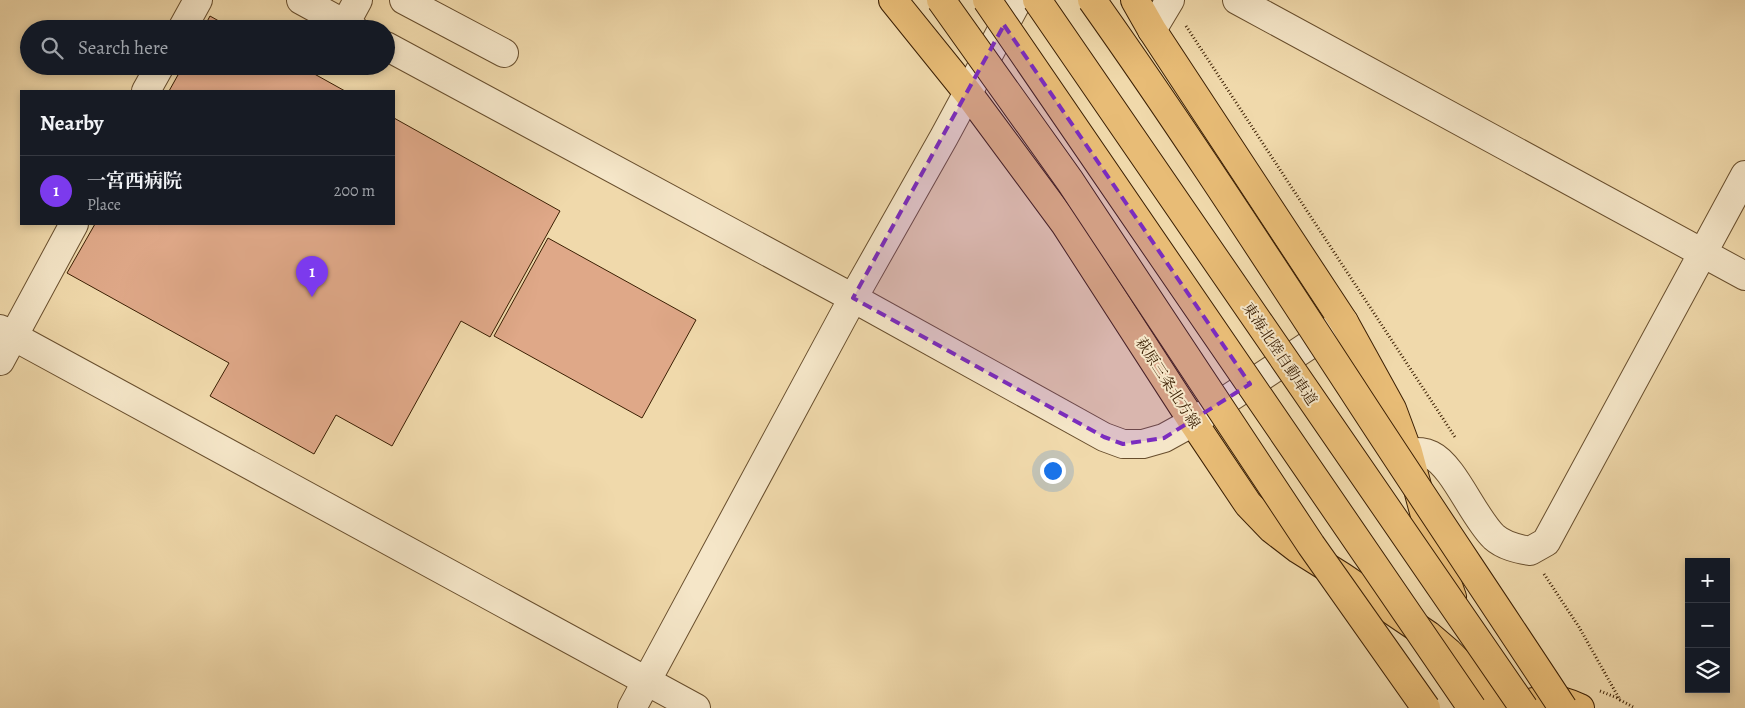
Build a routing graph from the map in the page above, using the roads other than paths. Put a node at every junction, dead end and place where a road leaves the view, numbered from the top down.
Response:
1 (198, 0) edge
2 (301, 0) edge
3 (358, 0) edge
4 (404, 0) edge
5 (893, 0) edge
6 (941, 0) edge
7 (988, 0) edge
8 (1018, 0) edge
9 (1037, 0) edge
10 (1092, 0) edge
11 (1135, 0) edge
12 (1170, 0) edge
13 (1236, 0) edge
14 (187, 20) edge
15 (339, 20) edge
16 (352, 20) edge
17 (1152, 30) junction
18 (395, 51) edge
19 (504, 53) dead end
20 (155, 75) edge
21 (147, 90) edge
22 (968, 93) junction
23 (1745, 175) edge
24 (73, 225) edge
25 (1702, 252) junction
26 (1745, 276) edge
27 (853, 298) junction
28 (1344, 322) junction
29 (7, 332) edge
30 (0, 361) edge
31 (1193, 422) junction
32 (1408, 452) junction
33 (647, 681) junction
34 (632, 708) edge
35 (696, 708) edge
36 (1426, 708) edge
37 (1472, 708) edge
38 (1500, 708) edge
39 (1511, 708) edge
40 (1524, 708) edge
41 (1563, 708) edge
42 (1580, 708) edge

1 - 14 street
2 - 15 street
3 - 16 street
4 - 19 street
5 - 22 main road, 萩原三条北方線
6 - 36 main road, bridge
7 - 37 main road, bridge
8 - 22 street
9 - 40 main road, 東海北陸自動車道, bridge
10 - 41 main road, bridge
11 - 17 main road, 萩原三条北方線
12 - 17 street
13 - 25 street
17 - 28 main road, 萩原三条北方線
18 - 27 street
20 - 21 street
22 - 27 street
22 - 31 main road, 萩原三条北方線
23 - 25 street
24 - 29 street
25 - 26 street
25 - 32 street
27 - 31 street
27 - 33 street
28 - 31 street
28 - 32 main road, 萩原三条北方線
29 - 30 street
29 - 33 street
31 - 38 main road, 萩原三条北方線
32 - 38 main road, 萩原三条北方線
33 - 34 street
33 - 35 street
39 - 42 main road

